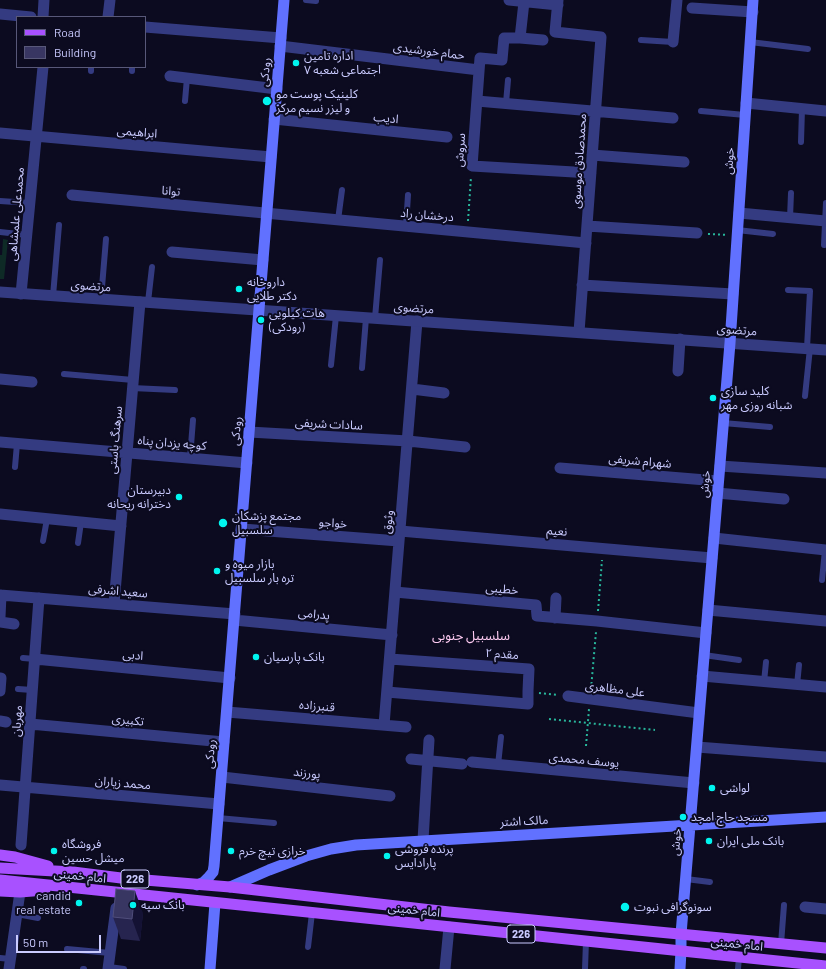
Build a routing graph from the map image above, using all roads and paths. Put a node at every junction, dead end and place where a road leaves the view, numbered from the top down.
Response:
1 (44, 0) edge
2 (110, 0) edge
3 (284, 0) edge
4 (306, 0) edge
5 (509, 0) edge
6 (677, 0) edge
7 (753, 0) edge
8 (316, 1) dead end
9 (524, 2) junction
10 (558, 3) edge
11 (692, 8) dead end
12 (753, 12) junction
13 (0, 14) edge
14 (21, 16) edge
15 (43, 16) edge
16 (108, 16) edge
17 (146, 26) edge
18 (520, 38) junction
19 (543, 40) dead end
20 (641, 40) dead end
21 (281, 42) junction
22 (673, 42) joint
23 (750, 42) junction
24 (808, 49) dead end
25 (43, 68) edge
26 (480, 70) junction
27 (170, 76) dead end
28 (187, 78) junction
29 (508, 80) dead end
30 (277, 89) junction
31 (185, 101) dead end
32 (477, 101) junction
33 (506, 103) junction
34 (746, 103) junction
35 (802, 109) junction
36 (595, 111) junction
37 (701, 111) dead end
38 (826, 111) edge
39 (745, 114) junction
40 (673, 118) dead end
41 (274, 120) junction
42 (0, 134) edge
43 (36, 137) junction
44 (447, 137) dead end
45 (801, 142) dead end
46 (592, 155) junction
47 (271, 157) junction
48 (684, 162) dead end
49 (472, 166) junction
50 (591, 173) junction
51 (342, 190) dead end
52 (791, 193) dead end
53 (72, 195) dead end
54 (408, 195) dead end
55 (0, 201) edge
56 (30, 203) junction
57 (826, 203) edge
58 (267, 213) junction
59 (739, 213) junction
60 (790, 218) junction
61 (338, 220) junction
62 (825, 221) edge
63 (59, 225) dead end
64 (406, 226) junction
65 (587, 226) junction
66 (0, 232) edge
67 (467, 232) junction
68 (697, 233) joint
69 (737, 233) junction
70 (773, 234) dead end
71 (27, 235) junction
72 (106, 238) dead end
73 (586, 243) junction
74 (824, 245) dead end
75 (172, 252) dead end
76 (263, 260) junction
77 (380, 260) dead end
78 (152, 267) dead end
79 (582, 285) junction
80 (788, 290) dead end
81 (0, 292) edge
82 (21, 294) junction
83 (733, 294) junction
84 (53, 296) junction
85 (101, 299) junction
86 (144, 302) junction
87 (259, 310) junction
88 (336, 316) junction
89 (370, 318) junction
90 (418, 321) junction
91 (579, 332) junction
92 (680, 339) junction
93 (730, 343) junction
94 (808, 348) junction
95 (826, 350) edge
96 (331, 365) dead end
97 (362, 368) dead end
98 (678, 371) dead end
99 (64, 374) dead end
100 (0, 379) edge
101 (32, 382) dead end
102 (133, 384) junction
103 (412, 389) junction
104 (175, 390) dead end
105 (444, 393) dead end
106 (805, 396) dead end
107 (194, 420) dead end
108 (723, 423) junction
109 (770, 427) dead end
110 (249, 432) junction
111 (408, 441) junction
112 (0, 442) edge
113 (17, 444) junction
114 (465, 447) dead end
115 (127, 453) junction
116 (190, 458) junction
117 (247, 463) junction
118 (720, 466) junction
119 (15, 467) dead end
120 (560, 468) dead end
121 (826, 473) edge
122 (718, 481) junction
123 (717, 493) junction
124 (784, 499) dead end
125 (0, 514) edge
126 (47, 518) junction
127 (81, 522) junction
128 (121, 526) junction
129 (242, 529) junction
130 (400, 536) junction
131 (714, 538) junction
132 (43, 541) dead end
133 (78, 543) dead end
134 (603, 549) junction
135 (825, 550) edge
136 (712, 558) junction
137 (822, 580) dead end
138 (395, 592) junction
139 (0, 595) edge
140 (39, 598) junction
141 (556, 598) dead end
142 (114, 604) junction
143 (708, 610) junction
144 (0, 617) edge
145 (234, 617) junction
146 (555, 618) junction
147 (597, 621) junction
148 (826, 621) edge
149 (0, 622) edge
150 (14, 624) dead end
151 (706, 633) junction
152 (392, 635) junction
153 (704, 655) junction
154 (23, 658) dead end
155 (35, 659) junction
156 (390, 659) junction
157 (740, 660) dead end
158 (766, 662) dead end
159 (799, 665) dead end
160 (702, 676) junction
161 (0, 678) edge
162 (230, 678) junction
163 (764, 682) junction
164 (797, 684) junction
165 (826, 687) edge
166 (18, 689) dead end
167 (32, 690) junction
168 (0, 691) edge
169 (528, 691) junction
170 (387, 692) junction
171 (568, 696) joint
172 (590, 699) junction
173 (227, 712) junction
174 (699, 713) junction
175 (549, 719) dead end
176 (588, 723) junction
177 (30, 724) junction
178 (384, 725) junction
179 (406, 727) dead end
180 (655, 730) dead end
181 (501, 737) dead end
182 (429, 740) dead end
183 (224, 742) junction
184 (586, 746) dead end
185 (696, 747) junction
186 (826, 757) edge
187 (411, 759) dead end
188 (428, 760) junction
189 (498, 764) junction
190 (222, 777) junction
191 (694, 783) junction
192 (0, 785) edge
193 (25, 787) junction
194 (390, 796) dead end
195 (219, 804) junction
196 (826, 817) edge
197 (218, 818) junction
198 (274, 823) dead end
199 (690, 825) junction
200 (423, 840) junction
201 (21, 845) dead end
202 (0, 855) edge
203 (0, 868) edge
204 (73, 872) junction
205 (686, 879) junction
206 (0, 880) edge
207 (710, 882) dead end
208 (197, 885) junction
209 (230, 887) junction
210 (72, 888) junction
211 (0, 891) edge
212 (20, 892) junction
213 (118, 893) junction
214 (215, 903) junction
215 (784, 905) dead end
216 (805, 907) dead end
217 (826, 909) edge
218 (312, 913) junction
219 (17, 914) junction
220 (482, 914) junction
221 (38, 918) dead end
222 (449, 927) junction
223 (481, 930) junction
224 (681, 934) junction
225 (586, 941) junction
226 (781, 944) junction
227 (308, 947) dead end
228 (826, 948) edge
229 (67, 949) dead end
230 (681, 951) junction
231 (110, 952) junction
232 (739, 957) junction
233 (7, 962) edge
234 (826, 966) edge
235 (108, 968) edge
236 (124, 969) edge
237 (210, 969) edge
238 (445, 969) edge
239 (584, 969) edge
240 (680, 969) edge
241 (738, 969) edge

1 - 15 street
2 - 16 street
3 - 21 main road, رودکی
4 - 8 lane
5 - 9 street
6 - 22 street
7 - 12 main road, خوش
9 - 10 street
9 - 18 street
10 - 36 street, محمدصادق موسوی
11 - 12 street
12 - 23 main road, خوش
13 - 14 street
17 - 21 street, حمام خورشیدی
18 - 19 street
18 - 26 street
20 - 22 lane
21 - 26 street, حمام خورشیدی
21 - 30 main road, رودکی
23 - 24 lane
23 - 34 main road, خوش
25 - 43 street, محمدعلی علمشاهی
26 - 32 street, سروش
27 - 28 street
28 - 30 street
28 - 31 lane
29 - 33 lane
30 - 41 main road, رودکی
32 - 33 street
32 - 49 street, سروش
33 - 36 street
34 - 35 street
34 - 39 main road, خوش
35 - 38 street
35 - 45 lane
36 - 40 street
36 - 46 street, محمدصادق موسوی
37 - 39 lane
39 - 59 main road, خوش
41 - 44 street, ادیب
41 - 47 main road, رودکی
42 - 43 street, ابراهیمی
43 - 47 street, ابراهیمی
43 - 56 street, محمدعلی علمشاهی
46 - 48 street
46 - 50 street, محمدصادق موسوی
47 - 58 main road, رودکی
49 - 50 street
49 - 67 path, سروش
50 - 65 street, محمدصادق موسوی
51 - 61 lane
52 - 60 lane
53 - 58 street, توانا
54 - 64 lane
55 - 56 lane
56 - 71 street, محمدعلی علمشاهی
57 - 62 lane
58 - 61 street, درخشان راد
58 - 76 main road, رودکی
59 - 60 street
59 - 69 main road, خوش
60 - 62 street
61 - 64 street, درخشان راد
62 - 74 lane
63 - 84 lane
64 - 67 street, درخشان راد
65 - 68 street
65 - 73 street, محمدصادق موسوی
66 - 71 lane
67 - 73 street, درخشان راد
68 - 69 path
69 - 70 lane
69 - 83 main road, خوش
71 - 82 street, محمدعلی علمشاهی
72 - 85 lane
73 - 79 street, محمدصادق موسوی
75 - 76 street
76 - 87 main road, رودکی
77 - 89 lane
78 - 86 lane
79 - 83 street
79 - 91 street, محمدصادق موسوی
80 - 94 lane
81 - 82 street, مرتضوی
82 - 84 street, مرتضوی
83 - 93 main road, خوش
84 - 85 street, مرتضوی
85 - 86 street, مرتضوی
86 - 87 street, مرتضوی
86 - 102 street, سرهنگ باستی
87 - 88 street, مرتضوی
87 - 110 main road, رودکی
88 - 89 street, مرتضوی
88 - 96 lane
89 - 90 street, مرتضوی
89 - 97 lane
90 - 91 street, مرتضوی
90 - 103 street, وثوق
91 - 92 street, مرتضوی
92 - 93 street, مرتضوی
92 - 98 street
93 - 94 street, مرتضوی
93 - 108 main road, خوش
94 - 95 street, مرتضوی
94 - 106 lane
99 - 102 lane
100 - 101 street
102 - 104 lane
102 - 115 street, سرهنگ باستی
103 - 105 street
103 - 111 street, وثوق
107 - 116 lane
108 - 109 lane
108 - 118 main road, خوش
110 - 111 street, سادات شریفی
110 - 117 main road, رودکی
111 - 114 street, سادات شریفی
111 - 130 street, وثوق
112 - 113 street, کوچه یزدان پناه
113 - 115 street, کوچه یزدان پناه
113 - 119 lane
115 - 116 street, کوچه یزدان پناه
115 - 128 street, سرهنگ باستی
116 - 117 street, کوچه یزدان پناه
117 - 129 main road, رودکی
118 - 121 street
118 - 122 main road, خوش
120 - 122 street, شهرام شریفی
122 - 123 main road, خوش
123 - 124 street
123 - 131 main road, خوش
125 - 126 street
126 - 127 street
126 - 132 lane
127 - 128 street
127 - 133 lane
128 - 142 street, سرهنگ باستی
129 - 130 street, خواجو
129 - 145 main road, رودکی
130 - 134 street, نعیم
130 - 138 street, وثوق
131 - 135 street
131 - 136 main road, خوش
134 - 136 street, نعیم
134 - 147 path
135 - 137 lane
136 - 143 main road, خوش
138 - 146 street, خطیبی
138 - 152 street, وثوق
139 - 140 street, سعید اشرفی
139 - 144 street
140 - 142 street, سعید اشرفی
140 - 155 street, مهربان
141 - 146 street
142 - 145 street, سعید اشرفی
143 - 148 street
143 - 151 main road, خوش
145 - 152 street, پدرامی
145 - 162 main road, رودکی
146 - 147 street, خطیبی
147 - 151 street, خطیبی
147 - 172 path
149 - 150 street
151 - 153 main road, خوش
152 - 156 street, وثوق
153 - 157 lane
153 - 160 main road, خوش
154 - 155 lane
155 - 162 street, ادبی
155 - 167 street, مهربان
156 - 169 street, مقدم ۲
156 - 170 street, وثوق
158 - 163 lane
159 - 164 lane
160 - 163 street
160 - 174 main road, خوش
161 - 168 street
162 - 173 main road, رودکی
163 - 164 street
164 - 165 street
166 - 167 lane
167 - 177 street, مهربان
169 - 170 street, مقدم ۲
169 - 171 path, علی مظاهری
170 - 178 street, وثوق
171 - 172 street, علی مظاهری
172 - 174 street, علی مظاهری
172 - 176 path
173 - 178 street, قنبرزاده
173 - 183 main road, رودکی
174 - 185 main road, خوش
175 - 176 path
176 - 180 path
176 - 184 path
177 - 183 street, تکبیری
177 - 193 street, مهربان
178 - 179 street, قنبرزاده
181 - 189 lane
182 - 188 street
183 - 190 main road, رودکی
185 - 186 street
185 - 191 main road, خوش
187 - 188 street, یوسف محمدی
188 - 189 street, یوسف محمدی
188 - 200 street
189 - 191 street, یوسف محمدی
190 - 194 street, پورزند
190 - 195 main road, رودکی
191 - 199 main road, خوش
192 - 193 street, محمد زیاران
193 - 195 street, محمد زیاران
193 - 201 street, مهربان
195 - 197 main road, رودکی
196 - 199 main road, مالک اشتر
197 - 198 lane
197 - 208 main road, رودکی
199 - 200 main road, مالک اشتر
199 - 205 main road, خوش
200 - 209 main road, مالک اشتر
202 - 204 main road
203 - 204 main road, امام خمینی / 226
204 - 208 main road, امام خمینی / 226
205 - 207 lane
205 - 224 main road, خوش
206 - 210 main road, امام خمینی / 226
208 - 209 main road, امام خمینی / 226
209 - 220 main road, امام خمینی / 226
210 - 212 main road
210 - 213 main road, امام خمینی / 226
211 - 212 main road
212 - 219 street
213 - 214 main road, امام خمینی / 226
213 - 231 street
214 - 218 main road, امام خمینی / 226
214 - 237 main road
215 - 226 lane
216 - 217 street
218 - 222 main road, امام خمینی / 226
218 - 227 lane
219 - 221 lane
219 - 233 street
220 - 223 main road
220 - 224 main road, امام خمینی / 226
222 - 223 main road, امام خمینی / 226
222 - 238 street
223 - 225 main road, امام خمینی / 226
224 - 226 main road, امام خمینی / 226
224 - 230 main road, خوش
225 - 230 main road, امام خمینی / 226
225 - 239 lane
226 - 228 main road, امام خمینی / 226
229 - 231 lane
230 - 232 main road, امام خمینی / 226
230 - 240 main road, خوش
231 - 235 street
232 - 234 main road, امام خمینی / 226
232 - 241 lane
235 - 236 lane

